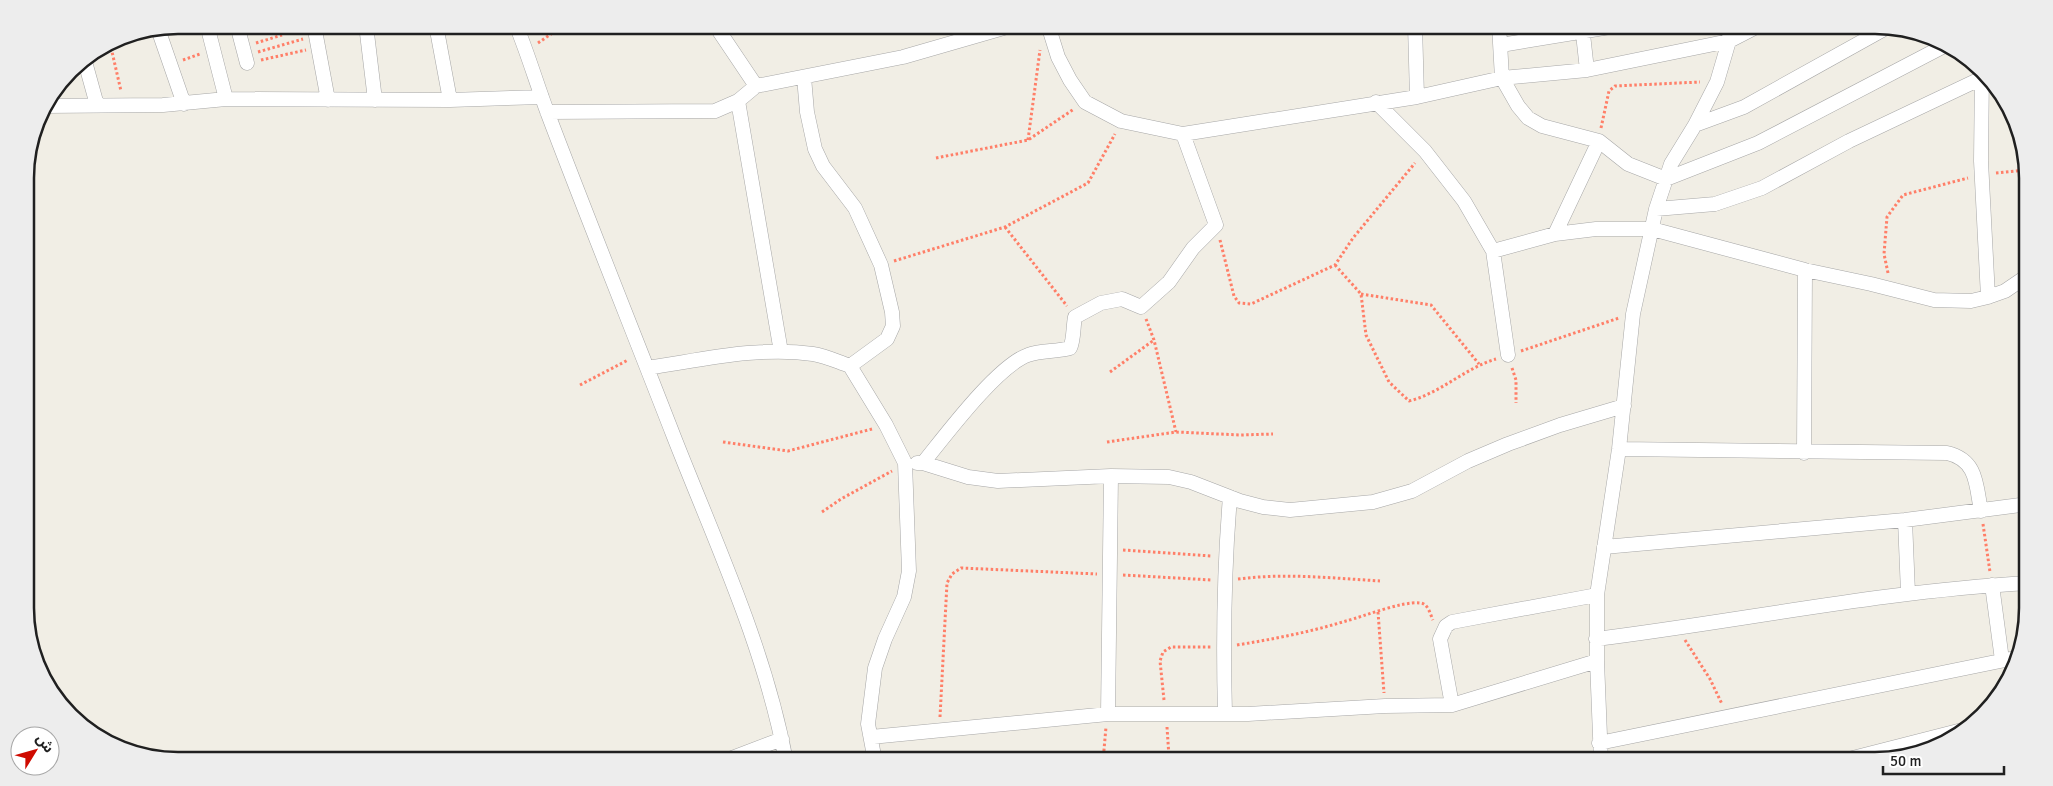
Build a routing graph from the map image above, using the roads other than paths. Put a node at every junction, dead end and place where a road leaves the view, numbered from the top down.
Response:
1 (209, 34) edge
2 (240, 34) edge
3 (367, 34) edge
4 (437, 34) edge
5 (519, 34) edge
6 (721, 34) edge
7 (983, 34) edge
8 (1051, 34) edge
9 (1415, 34) edge
10 (1500, 34) edge
11 (1557, 34) edge
12 (1583, 34) edge
13 (1729, 34) edge
14 (1742, 34) edge
15 (1875, 34) edge
16 (160, 35) edge
17 (316, 36) edge
18 (1728, 41) junction
19 (1501, 45) junction
20 (1939, 49) edge
21 (246, 55) road end
22 (86, 66) edge
23 (1587, 70) junction
24 (804, 76) junction
25 (1502, 78) junction
26 (1979, 78) edge
27 (1984, 83) edge
28 (756, 86) junction
29 (542, 97) junction
30 (1416, 97) junction
31 (226, 99) junction
32 (328, 100) junction
33 (375, 100) junction
34 (450, 100) junction
35 (738, 101) junction
36 (1376, 102) junction
37 (184, 104) junction
38 (97, 105) junction
39 (53, 106) edge
40 (547, 112) junction
41 (1696, 125) junction
42 (1183, 134) junction
43 (1599, 141) junction
44 (1666, 179) junction
45 (1656, 209) junction
46 (1652, 229) junction
47 (1555, 234) junction
48 (1493, 251) junction
49 (1805, 270) junction
50 (2019, 281) edge
51 (1988, 297) junction
52 (781, 352) junction
53 (1508, 356) road end
54 (850, 366) junction
55 (648, 368) junction
56 (1624, 406) junction
57 (1619, 449) junction
58 (1804, 453) junction
59 (905, 463) junction
60 (923, 463) junction
61 (1110, 476) junction
62 (1230, 497) junction
63 (2019, 505) edge
64 (1981, 511) junction
65 (1905, 520) junction
66 (1604, 547) junction
67 (2019, 584) edge
68 (1992, 585) junction
69 (1908, 593) junction
70 (1597, 595) junction
71 (1596, 639) junction
72 (2010, 659) edge
73 (2002, 660) junction
74 (1597, 661) junction
75 (1452, 705) junction
76 (1108, 714) junction
77 (1225, 714) junction
78 (1943, 735) edge
79 (871, 737) junction
80 (782, 740) junction
81 (1599, 743) junction
82 (749, 752) edge
83 (784, 752) edge
84 (874, 752) edge
85 (1600, 752) edge
86 (1876, 752) edge

1 - 31 street
2 - 21 street
3 - 33 street
4 - 34 street
5 - 29 street
6 - 28 street
7 - 24 street
8 - 42 street
9 - 30 street
10 - 19 street
11 - 19 street
12 - 23 street
13 - 18 street
14 - 18 street
15 - 41 street
16 - 37 street
17 - 32 street
18 - 23 street
18 - 41 street
19 - 25 street
20 - 44 street
22 - 38 street
23 - 25 street
24 - 28 street
24 - 54 street
25 - 30 street
25 - 43 street
26 - 45 street
27 - 51 street
28 - 35 street
29 - 34 street
29 - 40 street
30 - 36 street
31 - 32 street
31 - 37 street
32 - 33 street
33 - 34 street
35 - 40 street
35 - 52 street
36 - 42 street
36 - 48 street
37 - 38 street
38 - 39 street
40 - 55 street
41 - 44 street
42 - 60 street
43 - 44 street
43 - 47 street
44 - 45 street
45 - 46 street
46 - 47 street
46 - 49 street
46 - 56 street
47 - 48 street
48 - 53 street
49 - 51 street
49 - 58 street
50 - 51 street
52 - 54 street
52 - 55 street
54 - 59 street
55 - 80 street
56 - 57 street
56 - 62 street
57 - 58 street
57 - 66 street
58 - 64 street
59 - 60 street
59 - 79 street
60 - 61 street
61 - 62 street
61 - 76 street
62 - 77 street
63 - 64 street
64 - 65 street
65 - 66 street
65 - 69 street
66 - 70 street
67 - 68 street
68 - 69 street
68 - 73 street
69 - 71 street
70 - 71 street
70 - 75 street
71 - 74 street
72 - 73 street
73 - 81 street
74 - 75 street
74 - 81 street
75 - 77 street
76 - 77 street
76 - 79 street
78 - 86 street
79 - 84 street
80 - 82 street
80 - 83 street
81 - 85 street

